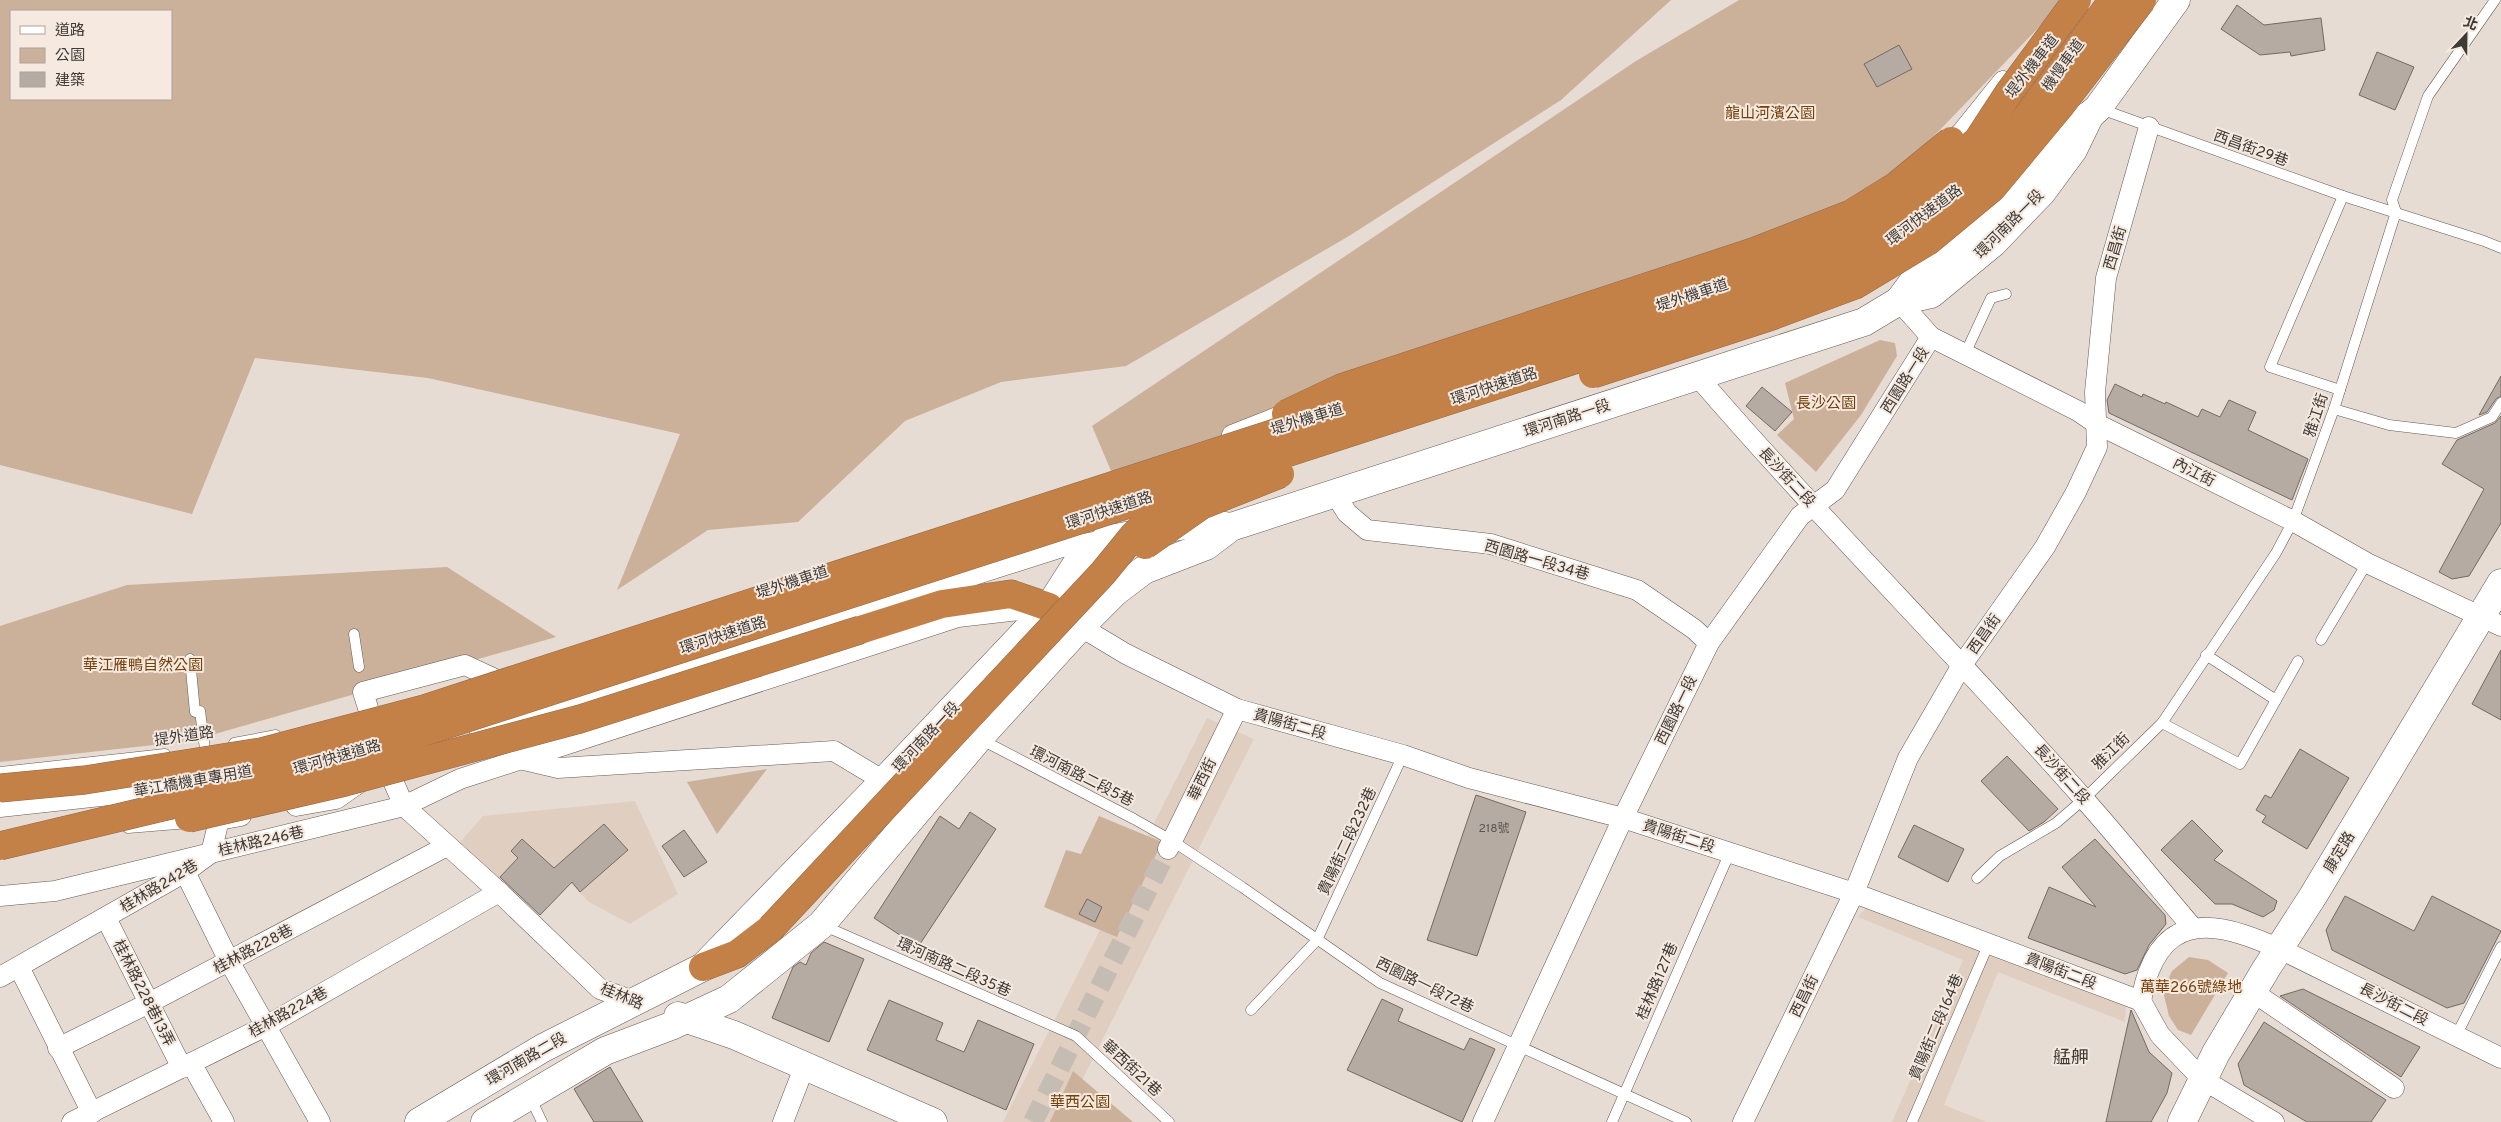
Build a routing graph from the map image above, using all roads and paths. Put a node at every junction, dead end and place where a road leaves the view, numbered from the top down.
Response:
1 (2065, 0) edge
2 (2077, 0) edge
3 (2082, 0) edge
4 (2113, 0) edge
5 (2128, 0) edge
6 (2142, 0) edge
7 (2176, 0) edge
8 (2495, 0) edge
9 (2010, 91) junction
10 (2094, 112) junction
11 (2149, 127) junction
12 (2050, 150) junction
13 (2343, 196) junction
14 (2396, 212) junction
15 (2501, 248) edge
16 (2006, 294) dead end
17 (1899, 301) junction
18 (1931, 337) junction
19 (1965, 354) junction
20 (1698, 377) junction
21 (2340, 390) junction
22 (2501, 403) edge
23 (2334, 409) junction
24 (2097, 424) junction
25 (1212, 444) junction
26 (1334, 492) junction
27 (1814, 506) junction
28 (2293, 521) junction
29 (1232, 527) junction
30 (1105, 540) junction
31 (2367, 563) junction
32 (1103, 573) junction
33 (2501, 584) edge
34 (1049, 607) junction
35 (2491, 621) edge
36 (1080, 627) junction
37 (354, 634) dead end
38 (2321, 640) dead end
39 (1708, 642) junction
40 (2206, 655) junction
41 (190, 659) dead end
42 (2298, 661) dead end
43 (1962, 665) junction
44 (359, 668) dead end
45 (2276, 700) junction
46 (1237, 709) junction
47 (370, 716) junction
48 (2162, 723) junction
49 (302, 730) dead end
50 (282, 733) dead end
51 (979, 738) junction
52 (176, 752) dead end
53 (1403, 755) junction
54 (524, 760) junction
55 (386, 765) junction
56 (0, 772) edge
57 (884, 782) junction
58 (0, 788) edge
59 (2084, 799) junction
60 (404, 806) junction
61 (0, 807) edge
62 (1624, 818) junction
63 (220, 820) junction
64 (0, 838) edge
65 (1170, 845) junction
66 (447, 846) junction
67 (0, 848) edge
68 (1730, 852) junction
69 (211, 853) junction
70 (185, 872) junction
71 (1977, 878) dead end
72 (499, 892) junction
73 (1854, 893) junction
74 (0, 896) edge
75 (106, 918) junction
76 (821, 925) junction
77 (2193, 928) junction
78 (1317, 940) junction
79 (1989, 943) junction
80 (2501, 947) edge
81 (2280, 949) junction
82 (229, 961) junction
83 (19, 967) junction
84 (703, 967) junction
85 (0, 977) edge
86 (2253, 992) junction
87 (2141, 1001) junction
88 (636, 1002) junction
89 (149, 1003) junction
90 (1251, 1010) dead end
91 (688, 1019) junction
92 (266, 1026) junction
93 (1076, 1036) joint
94 (2456, 1036) junction
95 (1519, 1045) junction
96 (58, 1048) junction
97 (2501, 1058) edge
98 (187, 1065) junction
99 (805, 1065) junction
100 (2202, 1079) junction
101 (2394, 1088) dead end
102 (1624, 1094) junction
103 (530, 1096) junction
104 (92, 1113) junction
105 (72, 1122) edge
106 (224, 1122) edge
107 (320, 1122) edge
108 (419, 1122) edge
109 (485, 1122) edge
110 (542, 1122) edge
111 (783, 1122) edge
112 (933, 1122) edge
113 (1169, 1122) edge
114 (1484, 1122) edge
115 (1612, 1122) edge
116 (1686, 1122) edge
117 (1743, 1122) edge
118 (1912, 1122) edge
119 (2182, 1122) edge
120 (2274, 1122) edge

1 - 25 street, 堤外機車道
2 - 9 highway, 環河快速道路, bridge
3 - 25 street, 堤外機車道
4 - 67 highway, 環河快速道路, bridge
5 - 12 lane, 機慢車道
6 - 32 highway, bridge
7 - 10 street, 環河南路一段
8 - 14 lane, 雅江街
9 - 32 highway, bridge
9 - 58 highway, 環河快速道路, bridge
10 - 11 lane, 西昌街29巷
10 - 12 street, 環河南路一段
10 - 17 street, 環河南路一段
11 - 13 lane, 西昌街29巷
11 - 24 street, 西昌街
12 - 17 street, 環河南路一段
13 - 14 lane, 西昌街29巷
13 - 21 lane
14 - 15 lane, 西昌街29巷
14 - 21 lane, 雅江街
16 - 19 lane
17 - 18 street, 內江街
17 - 20 street, 環河南路一段
18 - 19 street, 內江街
18 - 27 street, 西園路一段
19 - 24 street, 內江街
20 - 26 street, 環河南路一段
20 - 27 street, 長沙街二段
21 - 23 lane, 雅江街
22 - 23 lane
23 - 28 lane, 雅江街
24 - 28 street, 內江街
24 - 43 street, 西昌街
25 - 47 street, 堤外機車道
26 - 29 street, 環河南路一段
26 - 39 street, 西園路一段34巷
27 - 39 street, 西園路一段
27 - 43 street, 長沙街二段
28 - 31 street, 內江街
28 - 40 lane, 雅江街
29 - 30 street, 環河南路一段
29 - 36 street, 環河南路一段
30 - 34 street, 環河南路一段
30 - 55 street
31 - 35 street, 內江街
31 - 38 lane
32 - 84 highway, bridge
33 - 35 street, 康定路
34 - 36 street, 貴陽街二段
34 - 54 street, 桂林路246巷
34 - 57 street, 環河南路一段
34 - 67 highway, bridge
35 - 81 street, 康定路
36 - 46 street, 貴陽街二段
36 - 51 street, 環河南路一段
37 - 44 lane
39 - 62 street, 西園路一段
40 - 45 lane
40 - 48 lane, 雅江街
41 - 50 lane, 提外道路
42 - 45 lane
43 - 59 street, 長沙街二段
43 - 73 street, 西昌街
45 - 48 lane
46 - 53 street, 貴陽街二段
46 - 65 street, 華西街
47 - 49 lane
47 - 55 street, 桂林路
48 - 59 lane, 雅江街
51 - 65 lane, 環河南路二段5巷
51 - 76 street, 環河南路一段
52 - 56 lane, 提外道路
53 - 62 street, 貴陽街二段
53 - 78 lane, 貴陽街二段232巷
54 - 57 street
54 - 60 street, 桂林路246巷
55 - 60 street, 桂林路
55 - 61 street, 華江橋機車專用道
55 - 63 street
57 - 84 street, 環河南路一段
59 - 71 lane, 雅江街
59 - 77 street, 長沙街二段
60 - 66 street, 桂林路
60 - 69 street, 桂林路246巷
62 - 68 street, 貴陽街二段
62 - 95 street, 西園路一段
63 - 64 lane
63 - 69 street, 桂林路242巷
65 - 78 lane, 西園路一段72巷
66 - 72 street, 桂林路
66 - 82 street, 桂林路228巷
68 - 73 street, 貴陽街二段
68 - 102 lane, 桂林路127巷
69 - 70 street, 桂林路242巷
69 - 74 street, 桂林路246巷
70 - 75 street, 桂林路242巷
70 - 82 street
72 - 88 street, 桂林路
72 - 92 street, 桂林路224巷
73 - 79 street, 貴陽街二段
73 - 117 street, 西昌街
75 - 83 street, 桂林路242巷
75 - 89 street, 桂林路228巷13弄
76 - 91 street, 環河南路一段
76 - 93 lane, 環河南路二段35巷
77 - 81 street, 長沙街二段
77 - 87 street
78 - 90 lane, 貴陽街二段232巷
78 - 95 lane, 西園路一段72巷
79 - 87 street, 貴陽街二段
79 - 118 lane, 貴陽街二段164巷
80 - 94 lane
81 - 86 street, 康定路
81 - 94 street, 長沙街二段
82 - 89 street, 桂林路228巷
82 - 92 street
83 - 85 street, 桂林路242巷
83 - 96 street
84 - 88 street, 環河南路一段
86 - 100 street, 康定路
86 - 101 street
87 - 100 street
88 - 91 street, 桂林路
88 - 108 street, 環河南路二段
89 - 96 street, 桂林路228巷
89 - 98 street, 桂林路228巷13弄
91 - 99 street, 桂林路
91 - 103 street
92 - 98 street, 桂林路224巷
92 - 107 street
93 - 113 lane, 華西街21巷
94 - 97 street, 長沙街二段
95 - 102 lane, 西園路一段72巷
95 - 114 street, 西園路一段
96 - 104 street
98 - 104 street, 桂林路224巷
98 - 106 street, 桂林路228巷13弄
99 - 111 street
99 - 112 street, 桂林路
100 - 119 street, 康定路
100 - 120 street
102 - 115 lane, 桂林路127巷
102 - 116 lane, 西園路一段72巷
103 - 109 street
103 - 110 lane
104 - 105 street, 桂林路224巷

